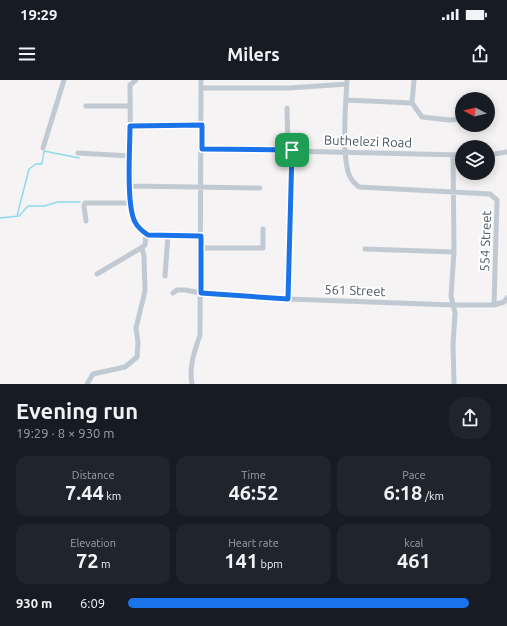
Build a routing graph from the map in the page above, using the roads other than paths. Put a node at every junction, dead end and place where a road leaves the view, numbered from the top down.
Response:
1 (64, 80) edge
2 (136, 80) edge
3 (201, 80) edge
4 (414, 80) edge
5 (347, 82) edge
6 (202, 88) junction
7 (346, 100) junction
8 (412, 103) junction
9 (86, 106) dead end
10 (130, 106) junction
11 (287, 108) dead end
12 (455, 120) edge
13 (202, 125) junction
14 (130, 126) junction
15 (44, 148) dead end
16 (202, 149) junction
17 (290, 151) junction
18 (345, 151) junction
19 (507, 152) edge
20 (78, 154) dead end
21 (495, 154) edge
22 (453, 155) joint
23 (130, 156) junction
24 (130, 186) junction
25 (202, 187) junction
26 (260, 188) dead end
27 (454, 192) junction
28 (130, 203) junction
29 (86, 221) dead end
30 (263, 230) dead end
31 (146, 234) junction
32 (168, 235) junction
33 (201, 236) junction
34 (142, 248) junction
35 (201, 248) junction
36 (365, 249) dead end
37 (454, 252) junction
38 (97, 274) dead end
39 (165, 276) dead end
40 (172, 293) dead end
41 (201, 293) junction
42 (507, 298) edge
43 (288, 299) junction
44 (453, 304) junction
45 (494, 305) junction
46 (87, 384) edge
47 (192, 384) edge
48 (454, 384) edge

1 - 15 street
2 - 10 street
3 - 6 street
4 - 8 street
5 - 6 street
5 - 7 street
6 - 13 street
7 - 8 street
7 - 18 street
8 - 12 street
9 - 10 street
10 - 14 street
11 - 17 street
13 - 14 street
13 - 16 street
14 - 23 street
16 - 17 street, Buthelezi Road
16 - 25 street
17 - 18 street, Buthelezi Road
17 - 43 street
18 - 22 street, Buthelezi Road
18 - 27 street
19 - 21 street
20 - 23 street
22 - 27 street
23 - 24 street
24 - 25 street
24 - 28 street
25 - 26 street
25 - 33 street
27 - 37 street
27 - 45 street, 554 Street
28 - 29 street
28 - 31 street
30 - 35 street
31 - 32 street
31 - 34 street
32 - 33 street
32 - 39 street
33 - 35 street
34 - 38 street
34 - 46 street
35 - 41 street
36 - 37 street
37 - 44 street
40 - 41 street, 561 Street
41 - 43 street, 561 Street
41 - 47 street
42 - 45 street, 561 Street
43 - 44 street, 561 Street
44 - 45 street, 561 Street
44 - 48 street

